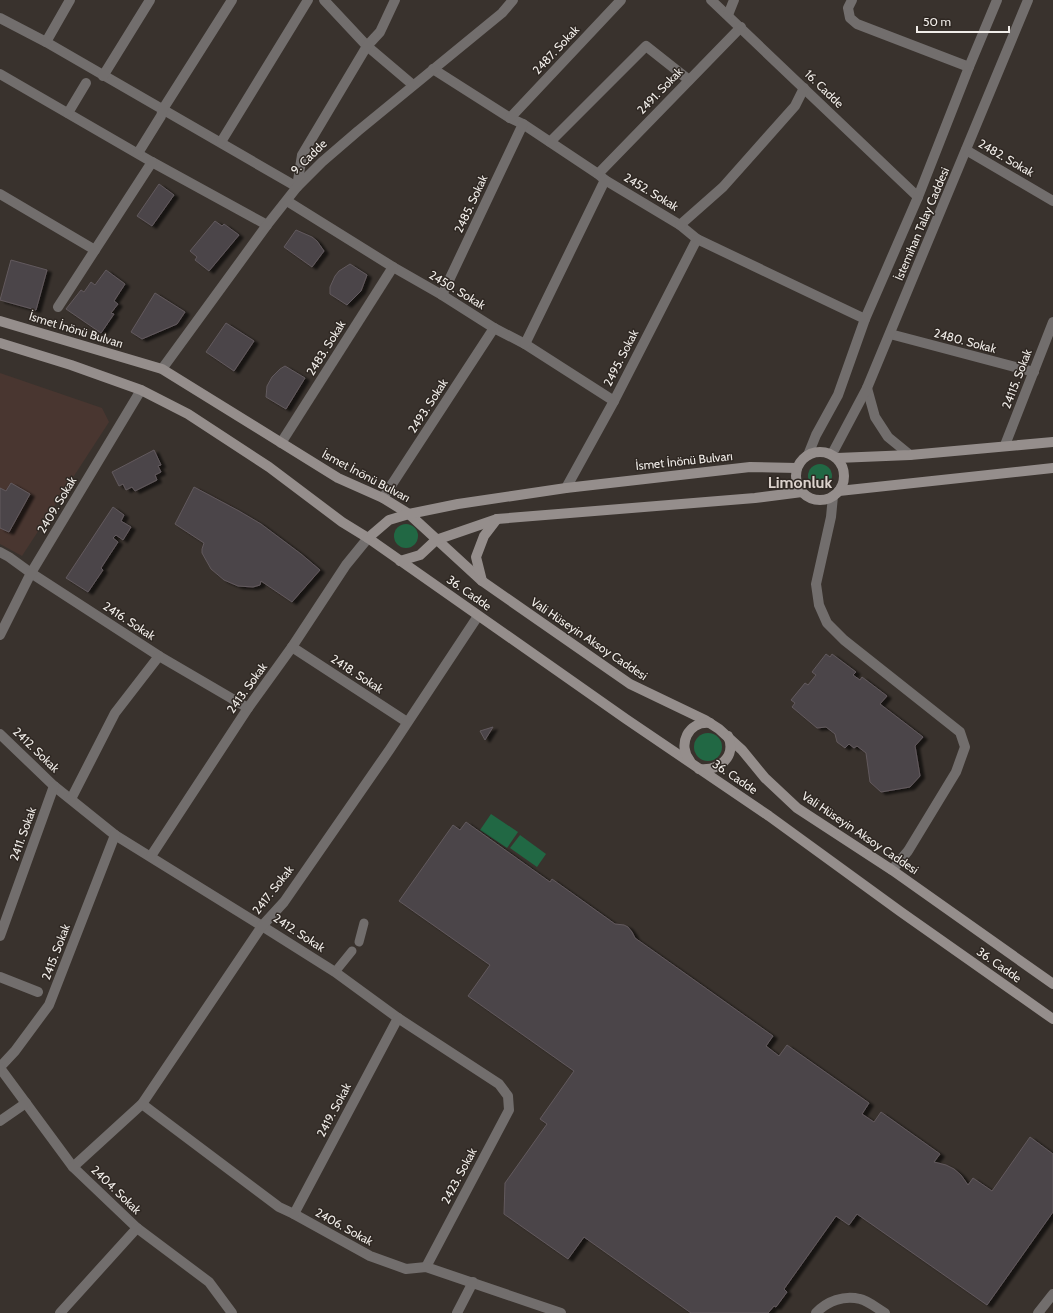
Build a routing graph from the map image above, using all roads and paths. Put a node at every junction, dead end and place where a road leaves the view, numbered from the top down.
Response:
1 (70, 0) edge
2 (150, 0) edge
3 (232, 0) edge
4 (308, 0) edge
5 (324, 0) edge
6 (395, 0) edge
7 (513, 0) edge
8 (621, 0) edge
9 (711, 0) edge
10 (734, 0) edge
11 (852, 0) edge
12 (997, 0) edge
13 (1028, 0) edge
14 (728, 15) junction
15 (0, 18) edge
16 (741, 27) junction
17 (46, 42) junction
18 (366, 46) junction
19 (969, 67) junction
20 (433, 69) junction
21 (0, 74) edge
22 (104, 76) junction
23 (689, 80) junction
24 (86, 83) dead end
25 (413, 85) junction
26 (804, 88) junction
27 (163, 109) junction
28 (68, 113) junction
29 (510, 118) junction
30 (522, 124) junction
31 (220, 142) junction
32 (550, 142) junction
33 (966, 150) junction
34 (138, 153) junction
35 (152, 162) junction
36 (601, 177) junction
37 (297, 187) junction
38 (0, 194) edge
39 (918, 197) junction
40 (1053, 200) edge
41 (287, 201) junction
42 (680, 225) junction
43 (267, 226) junction
44 (697, 239) junction
45 (95, 250) junction
46 (393, 267) junction
47 (442, 295) junction
48 (58, 307) dead end
49 (865, 319) junction
50 (0, 321) edge
51 (1053, 322) edge
52 (494, 328) junction
53 (890, 334) junction
54 (0, 342) edge
55 (525, 344) junction
56 (162, 369) junction
57 (1034, 372) junction
58 (867, 388) junction
59 (141, 390) junction
60 (614, 402) junction
61 (1053, 442) edge
62 (281, 443) junction
63 (1005, 445) junction
64 (808, 455) junction
65 (910, 455) junction
66 (835, 456) junction
67 (797, 468) junction
68 (1053, 468) edge
69 (566, 488) junction
70 (802, 492) junction
71 (836, 494) junction
72 (383, 498) junction
73 (409, 514) junction
74 (497, 519) junction
75 (368, 538) junction
76 (436, 540) junction
77 (0, 552) edge
78 (400, 561) junction
79 (31, 573) junction
80 (482, 581) junction
81 (478, 616) junction
82 (0, 635) edge
83 (292, 648) junction
84 (159, 656) junction
85 (248, 708) junction
86 (407, 722) junction
87 (710, 723) junction
88 (0, 734) edge
89 (728, 736) junction
90 (695, 766) junction
91 (54, 786) junction
92 (71, 799) junction
93 (115, 835) junction
94 (151, 856) junction
95 (892, 870) junction
96 (364, 923) dead end
97 (262, 926) junction
98 (0, 936) edge
99 (359, 942) dead end
100 (352, 951) dead end
101 (335, 972) junction
102 (0, 977) edge
103 (1053, 984) edge
104 (38, 992) dead end
105 (398, 1018) junction
106 (1053, 1019) edge
107 (0, 1067) edge
108 (508, 1096) joint
109 (26, 1103) junction
110 (142, 1104) junction
111 (0, 1121) edge
112 (73, 1167) junction
113 (294, 1214) junction
114 (137, 1228) junction
115 (426, 1266) junction
116 (473, 1282) junction
117 (1053, 1294) edge
118 (60, 1313) edge
119 (232, 1313) edge
120 (457, 1313) edge
121 (561, 1313) edge
122 (816, 1313) edge
123 (885, 1313) edge
124 (1038, 1313) edge

1 - 17 street
2 - 22 street
3 - 27 street
4 - 31 street
5 - 18 street
6 - 18 street
7 - 20 street, 9. Cadde
8 - 29 street, 2487. Sokak
9 - 14 street, 16. Cadde
10 - 14 street
11 - 19 street
12 - 19 street, İstemihan Talay Caddesi
13 - 33 street, İstemihan Talay Caddesi
14 - 16 street, 16. Cadde
15 - 17 street
16 - 23 street, 2491. Sokak
16 - 26 street, 16. Cadde
17 - 22 street
18 - 25 street
18 - 37 street
19 - 39 street, İstemihan Talay Caddesi
20 - 25 street, 9. Cadde
20 - 29 street, 2452. Sokak
21 - 28 street
22 - 27 street
23 - 32 street
23 - 36 street, 2491. Sokak
24 - 28 street
25 - 37 street, 9. Cadde
26 - 39 street, 16. Cadde
26 - 42 street
27 - 31 street
27 - 34 street
28 - 34 street
29 - 30 street, 2452. Sokak
30 - 32 street, 2452. Sokak
30 - 47 street, 2485. Sokak
31 - 37 street
32 - 36 street, 2452. Sokak
33 - 40 street, 2482. Sokak
33 - 53 street, İstemihan Talay Caddesi
34 - 35 street
35 - 43 street
35 - 45 street
36 - 42 street, 2452. Sokak
36 - 55 street, 2491. Sokak
37 - 41 street, 9. Cadde
38 - 45 street
39 - 49 street, İstemihan Talay Caddesi
41 - 43 street, 9. Cadde
41 - 46 street, 2450. Sokak
42 - 44 street, 2452. Sokak
43 - 56 street, 9. Cadde
44 - 49 street, 2452. Sokak
44 - 60 street, 2495. Sokak
45 - 48 street
46 - 47 street, 2450. Sokak
46 - 62 street, 2483. Sokak
47 - 52 street, 2450. Sokak
49 - 64 street, İstemihan Talay Caddesi
50 - 56 main road, İsmet İnönü Bulvarı
51 - 57 street, 24115. Sokak
52 - 55 street, 2450. Sokak
52 - 72 street, 2493. Sokak
53 - 57 street, 2480. Sokak
53 - 58 street, İstemihan Talay Caddesi
54 - 59 main road
55 - 60 street, 2450. Sokak
56 - 62 main road, İsmet İnönü Bulvarı
57 - 63 street, 24115. Sokak
58 - 65 street
58 - 66 street, İstemihan Talay Caddesi
59 - 75 main road
59 - 79 street, 2409. Sokak
60 - 69 street, 2495. Sokak
61 - 63 main road
62 - 72 main road, İsmet İnönü Bulvarı
63 - 65 main road
64 - 66 main road
64 - 67 main road
65 - 66 main road
66 - 71 main road
67 - 69 main road, İsmet İnönü Bulvarı
67 - 70 main road
68 - 71 main road
69 - 73 main road, İsmet İnönü Bulvarı
70 - 71 main road
70 - 74 main road
71 - 95 street
72 - 73 main road, İsmet İnönü Bulvarı
73 - 75 main road
73 - 76 main road, Vali Hüseyin Aksoy Caddesi
74 - 76 main road
74 - 80 main road
75 - 78 main road
75 - 83 street, 2413. Sokak
76 - 78 main road
76 - 80 main road, Vali Hüseyin Aksoy Caddesi
77 - 79 street, 2416. Sokak
78 - 81 main road, 36. Cadde
79 - 82 street, 2409. Sokak
79 - 84 street, 2416. Sokak
80 - 87 main road, Vali Hüseyin Aksoy Caddesi
81 - 86 street, 2417. Sokak
81 - 90 main road, 36. Cadde
83 - 85 street, 2413. Sokak
83 - 86 street, 2418. Sokak
84 - 85 street, 2416. Sokak
84 - 92 street
85 - 94 street, 2413. Sokak
86 - 97 street, 2417. Sokak
87 - 89 main road, Vali Hüseyin Aksoy Caddesi
87 - 90 main road
88 - 91 street, 2412. Sokak
89 - 90 main road
89 - 95 main road, Vali Hüseyin Aksoy Caddesi
90 - 106 main road, 36. Cadde
91 - 92 street, 2412. Sokak
91 - 98 street, 2411. Sokak
92 - 93 street, 2412. Sokak
93 - 94 street, 2412. Sokak
93 - 107 street, 2415. Sokak
94 - 97 street, 2412. Sokak
95 - 103 main road, Vali Hüseyin Aksoy Caddesi
96 - 99 street
97 - 101 street, 2412. Sokak
97 - 110 street, 2417. Sokak
100 - 101 street
101 - 105 street, 2412. Sokak
102 - 104 street
105 - 108 street, 2412. Sokak
105 - 113 street, 2419. Sokak
107 - 109 street, 2404. Sokak
108 - 115 street, 2423. Sokak
109 - 111 street
109 - 112 street, 2404. Sokak
110 - 112 street, 2417. Sokak
110 - 113 street, 2406. Sokak
112 - 114 street, 2404. Sokak
113 - 115 street, 2406. Sokak
114 - 118 street
114 - 119 street, 2404. Sokak
115 - 116 street, 2406. Sokak
116 - 120 street
116 - 121 street, 2406. Sokak
117 - 124 street
122 - 123 street

